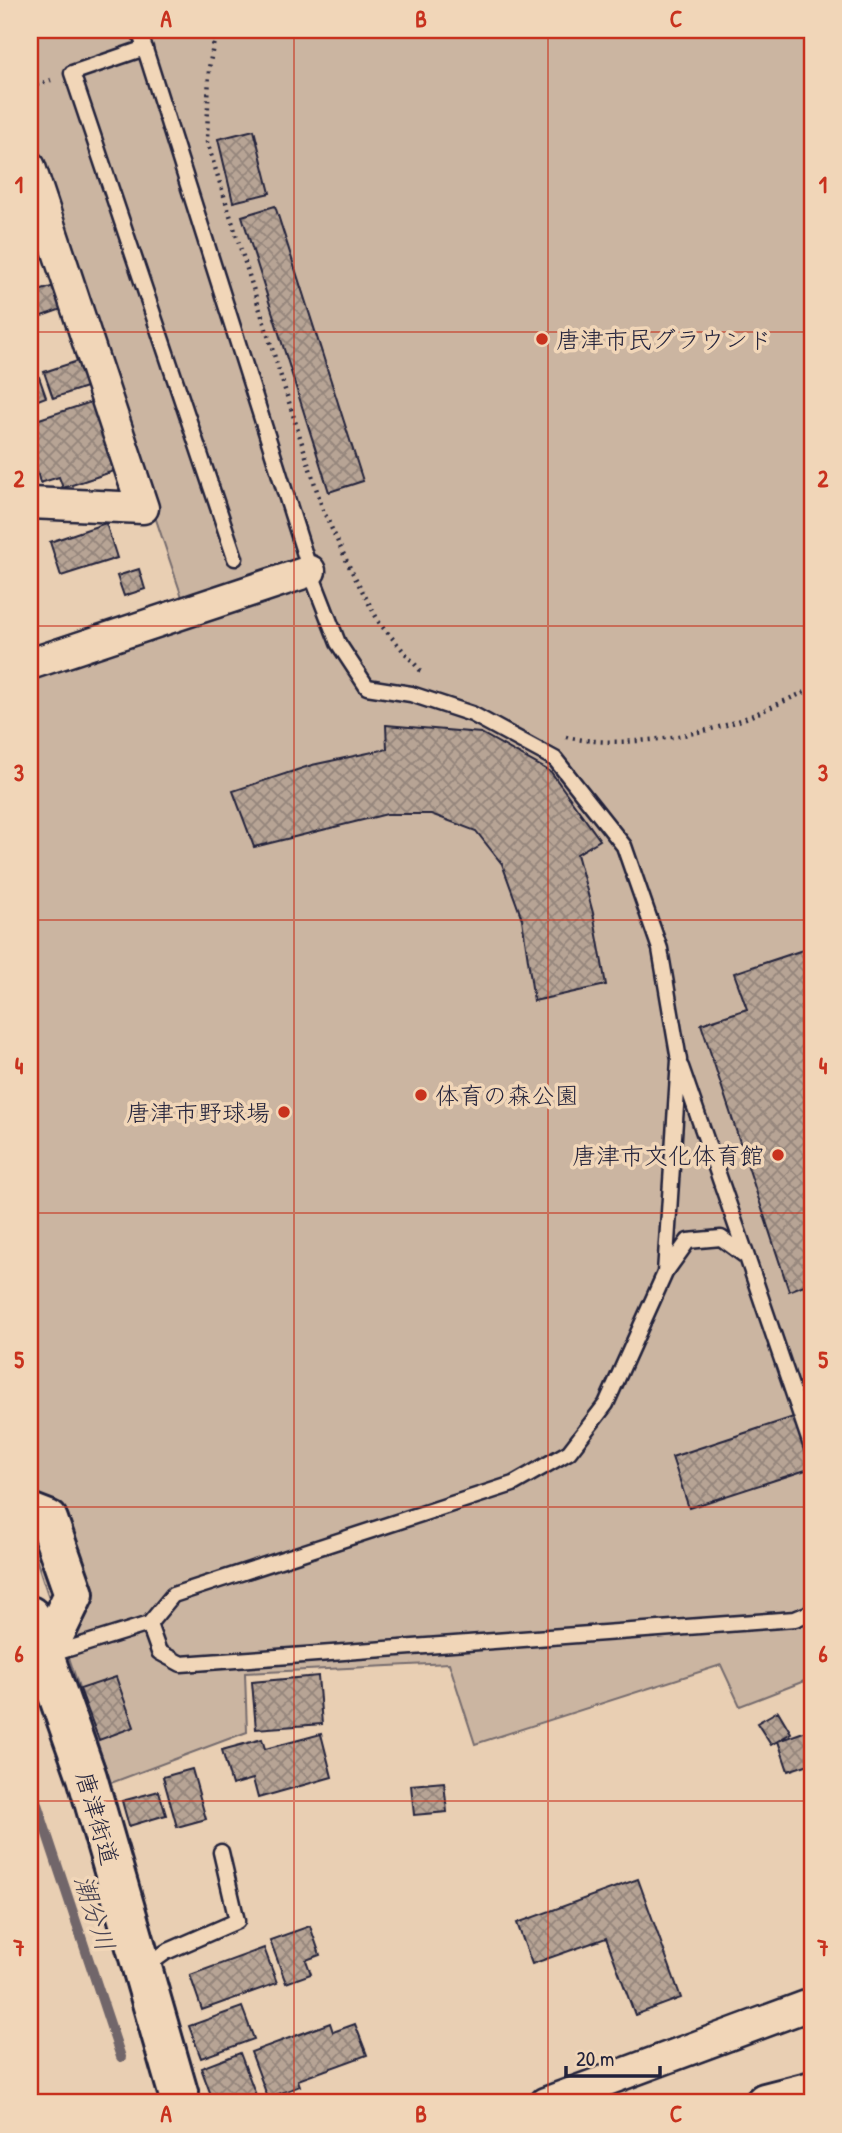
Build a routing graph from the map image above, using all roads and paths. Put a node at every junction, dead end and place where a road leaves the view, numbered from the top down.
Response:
1 (139, 30) edge
2 (216, 30) edge
3 (145, 48) junction
4 (30, 167) edge
5 (30, 503) edge
6 (234, 558) dead end
7 (310, 571) junction
8 (30, 664) edge
9 (432, 676) dead end
10 (812, 687) edge
11 (557, 735) dead end
12 (679, 1060) junction
13 (747, 1257) junction
14 (665, 1273) junction
15 (812, 1448) edge
16 (30, 1513) edge
17 (812, 1612) edge
18 (30, 1616) edge
19 (149, 1624) junction
20 (44, 1656) junction
21 (222, 1852) dead end
22 (142, 1969) junction
23 (812, 2004) edge
24 (812, 2091) edge
25 (181, 2103) edge
26 (545, 2103) edge
27 (765, 2103) edge

1 - 3 lane
2 - 9 path
3 - 6 lane
3 - 7 lane
4 - 5 street
7 - 8 street
7 - 12 lane
10 - 11 path
12 - 13 lane
12 - 14 lane
13 - 14 lane
13 - 15 lane
14 - 19 lane
16 - 20 main road
17 - 19 lane
18 - 20 main road, 唐津街道
19 - 20 lane
20 - 22 main road, 唐津街道
21 - 22 lane
22 - 25 main road, 唐津街道
23 - 26 street
24 - 27 main road

